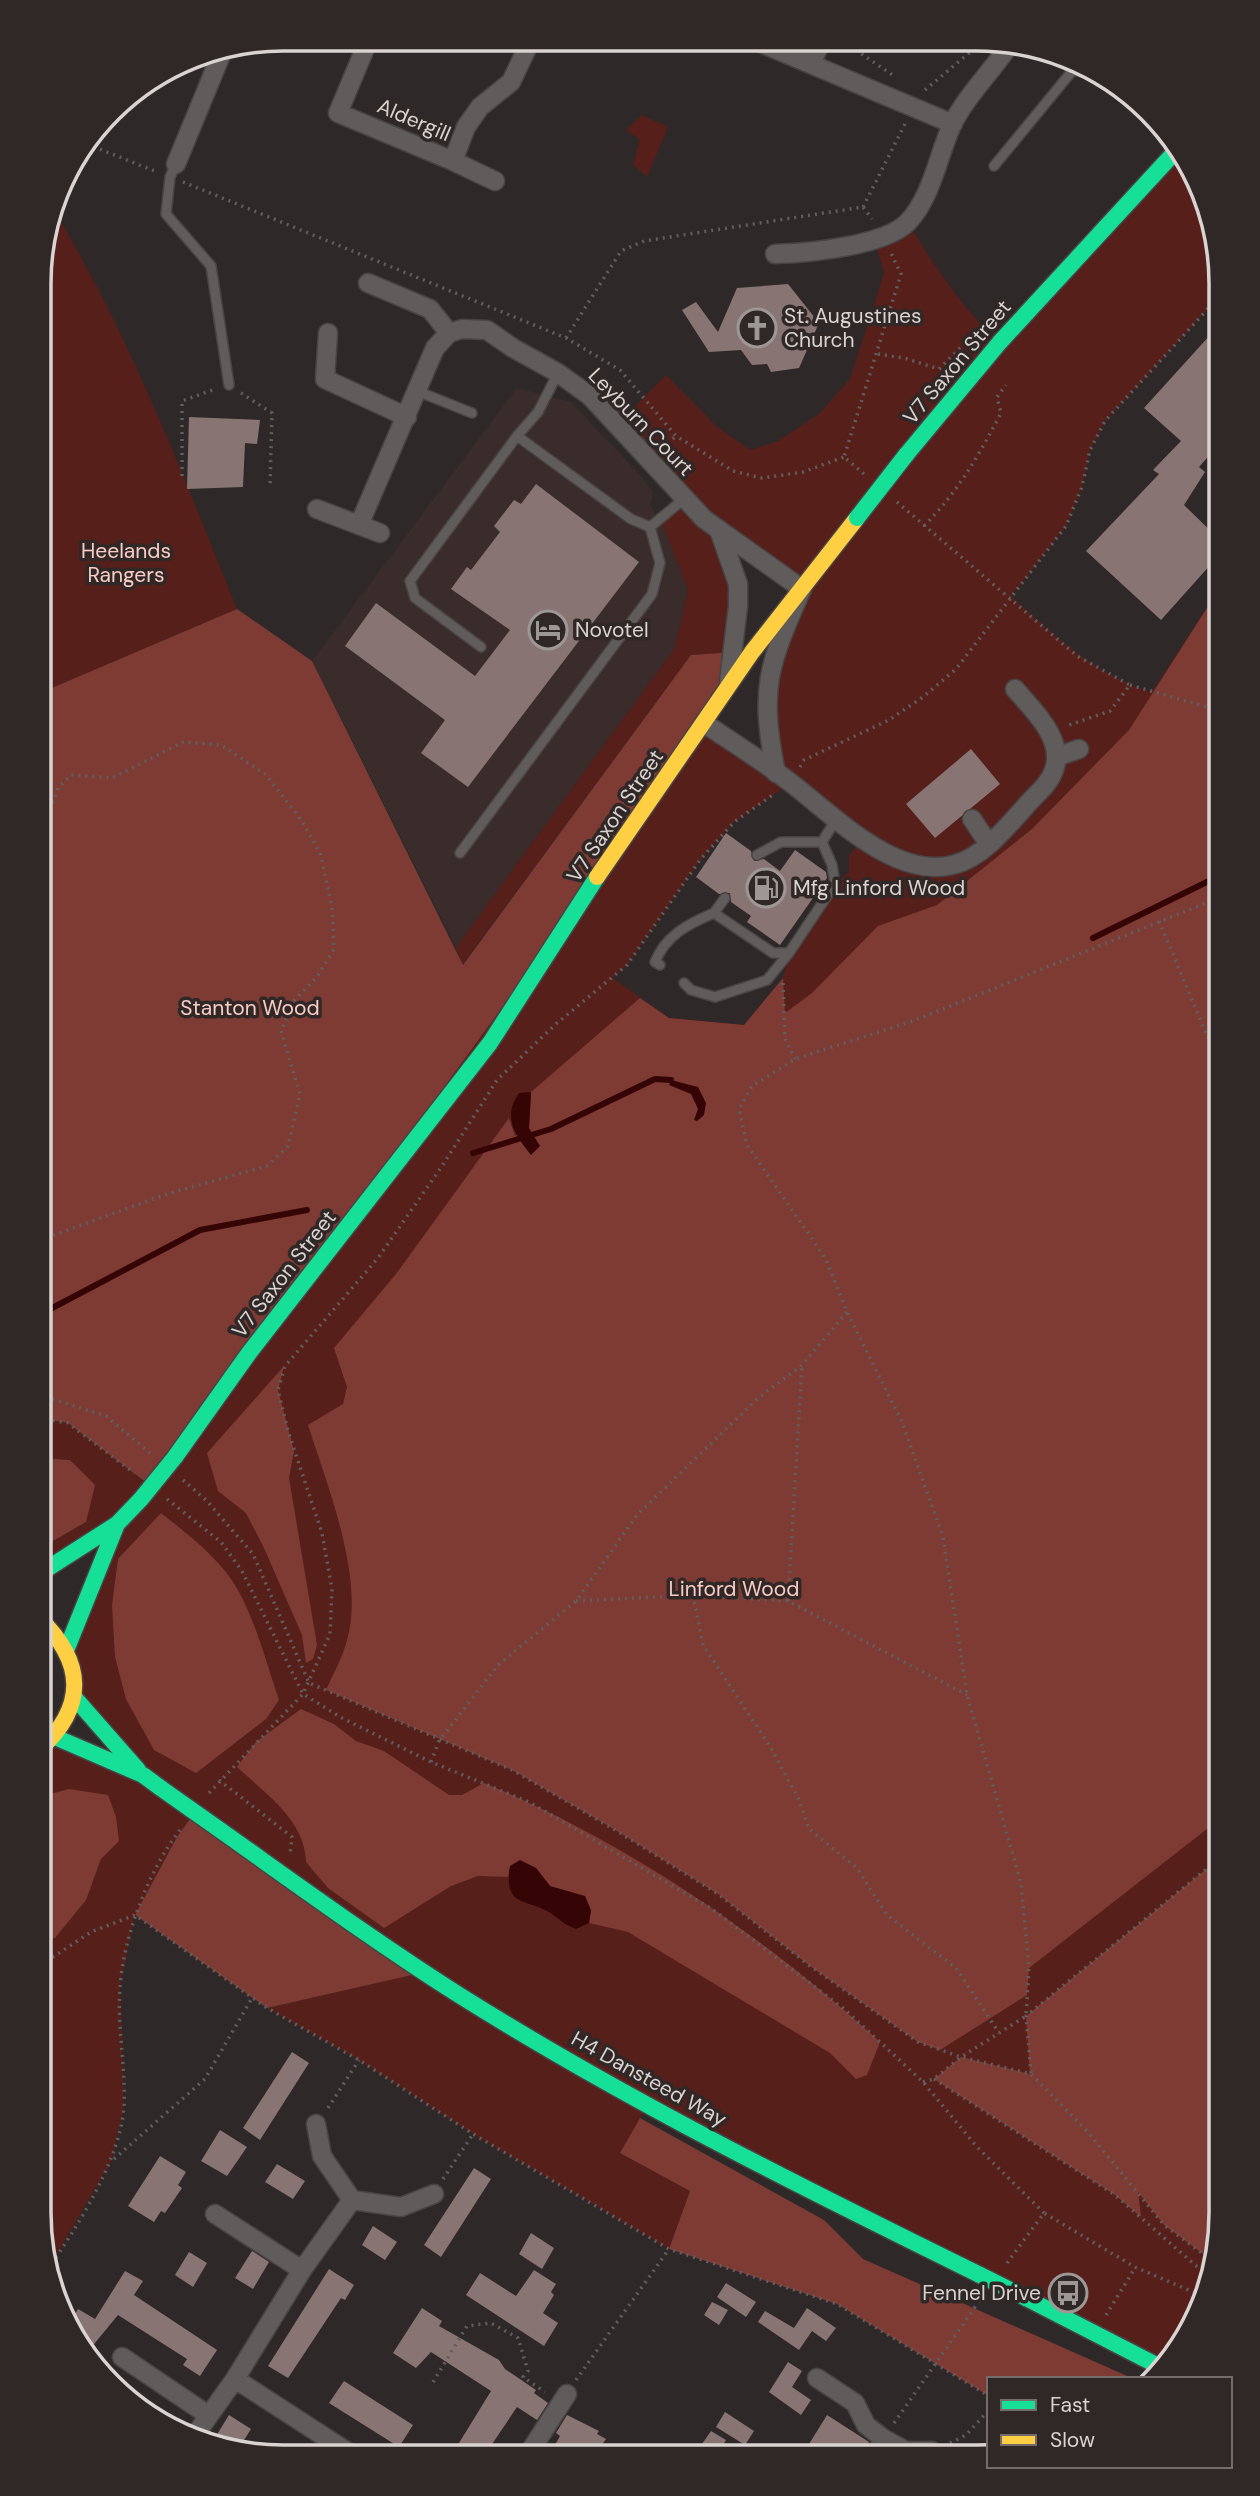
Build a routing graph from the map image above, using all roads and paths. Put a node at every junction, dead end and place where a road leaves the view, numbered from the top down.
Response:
1 (364, 51) edge
2 (526, 51) edge
3 (780, 51) edge
4 (817, 51) edge
5 (857, 51) edge
6 (1004, 52) edge
7 (219, 60) edge
8 (811, 64) junction
9 (1076, 73) edge
10 (914, 106) junction
11 (953, 124) junction
12 (95, 147) edge
13 (1171, 156) edge
14 (453, 161) junction
15 (994, 166) dead end
16 (173, 171) junction
17 (495, 181) dead end
18 (883, 235) junction
19 (775, 254) dead end
20 (368, 283) dead end
21 (328, 333) dead end
22 (450, 333) junction
23 (566, 338) dead end
24 (961, 346) dead end
25 (878, 354) junction
26 (558, 373) junction
27 (229, 385) junction
28 (1006, 386) dead end
29 (417, 391) junction
30 (472, 413) dead end
31 (407, 417) junction
32 (517, 436) junction
33 (182, 476) dead end
34 (874, 483) dead end
35 (270, 487) dead end
36 (684, 499) junction
37 (894, 500) dead end
38 (317, 509) dead end
39 (359, 525) junction
40 (924, 526) junction
41 (650, 527) junction
42 (719, 530) junction
43 (380, 533) dead end
44 (802, 589) junction
45 (481, 648) dead end
46 (1130, 685) junction
47 (728, 687) junction
48 (1015, 688) dead end
49 (1209, 708) edge
50 (704, 723) junction
51 (1053, 738) junction
52 (1079, 749) dead end
53 (1056, 757) junction
54 (776, 772) junction
55 (51, 808) edge
56 (972, 819) dead end
57 (835, 821) junction
58 (821, 842) junction
59 (988, 843) junction
60 (460, 853) dead end
61 (757, 855) dead end
62 (725, 898) dead end
63 (1209, 902) edge
64 (714, 913) junction
65 (1160, 921) junction
66 (789, 953) junction
67 (660, 965) dead end
68 (684, 983) dead end
69 (1209, 1040) edge
70 (795, 1059) junction
71 (51, 1236) edge
72 (847, 1312) junction
73 (802, 1365) junction
74 (51, 1399) edge
75 (51, 1420) edge
76 (156, 1458) dead end
77 (176, 1475) dead end
78 (146, 1493) junction
79 (117, 1524) junction
80 (51, 1566) edge
81 (693, 1595) junction
82 (576, 1601) junction
83 (788, 1601) junction
84 (51, 1627) edge
85 (67, 1647) junction
86 (303, 1694) junction
87 (967, 1695) junction
88 (75, 1697) junction
89 (55, 1737) junction
90 (51, 1740) edge
91 (439, 1741) junction
92 (431, 1762) junction
93 (143, 1776) junction
94 (219, 1780) junction
95 (204, 1800) dead end
96 (181, 1829) dead end
97 (1209, 1867) edge
98 (286, 1877) junction
99 (135, 1915) junction
100 (51, 1958) edge
101 (252, 1998) junction
102 (1026, 2015) junction
103 (999, 2033) junction
104 (961, 2057) junction
105 (359, 2060) junction
106 (1031, 2074) junction
107 (934, 2079) junction
108 (923, 2082) junction
109 (316, 2124) joint
110 (473, 2134) junction
111 (112, 2160) junction
112 (434, 2194) joint
113 (352, 2200) junction
114 (1044, 2213) junction
115 (215, 2214) dead end
116 (669, 2249) junction
117 (1205, 2256) edge
118 (55, 2257) edge
119 (1005, 2266) dead end
120 (1135, 2267) junction
121 (302, 2270) junction
122 (1202, 2271) edge
123 (1195, 2293) edge
124 (982, 2298) dead end
125 (1096, 2332) junction
126 (122, 2357) dead end
127 (936, 2361) junction
128 (1153, 2363) edge
129 (817, 2378) dead end
130 (235, 2379) junction
131 (433, 2382) dead end
132 (987, 2395) edge
133 (564, 2399) junction
134 (987, 2412) edge
135 (208, 2415) junction
136 (199, 2429) edge
137 (884, 2439) junction
138 (337, 2445) edge
139 (534, 2445) edge
140 (880, 2445) edge
141 (895, 2445) edge
142 (945, 2445) edge

1 - 14 street, Aldergill
2 - 14 street, Aldergill
3 - 8 street
4 - 8 street
5 - 10 path
6 - 11 street
7 - 16 street
8 - 10 street
9 - 15 lane
10 - 11 street
11 - 18 street
12 - 16 path
13 - 44 street, V7 Saxon Street, bridge
14 - 17 street
16 - 27 lane
18 - 19 street
18 - 23 path
18 - 25 path
20 - 22 street
21 - 31 street
22 - 26 street, Leyburn Court
22 - 29 street
24 - 25 path
25 - 34 path
26 - 32 lane
26 - 36 street, Leyburn Court
27 - 33 path
27 - 35 path
28 - 40 path
29 - 30 lane
29 - 31 street
31 - 39 street
32 - 41 lane
32 - 45 lane
36 - 41 lane
36 - 42 street, Leyburn Court
37 - 40 path
38 - 39 street
39 - 43 street
40 - 46 path
41 - 60 lane
42 - 44 street, Leyburn Court
42 - 47 street, Leyburn Court
44 - 47 street, V7 Saxon Street
44 - 54 street
46 - 49 path
46 - 51 path
47 - 50 street, V7 Saxon Street
48 - 51 street
50 - 54 street
50 - 78 street, V7 Saxon Street, bridge
51 - 53 street
52 - 53 street
53 - 59 street
54 - 57 street
55 - 71 path
56 - 59 street
57 - 58 lane
57 - 59 street
58 - 61 lane
58 - 66 lane
62 - 64 lane
63 - 65 path
64 - 66 lane
64 - 67 lane
65 - 69 path
65 - 70 path
66 - 68 lane
66 - 70 path
70 - 72 path
72 - 73 path
72 - 87 path
73 - 82 path
73 - 83 path
74 - 76 path
75 - 78 path
77 - 91 path
78 - 79 street, V7 Saxon Street
78 - 86 path
79 - 80 street, V7 Saxon Street
79 - 85 street, V7 Saxon Street
81 - 82 path
81 - 83 path
81 - 103 path
82 - 91 path
83 - 87 path
84 - 85 street
85 - 88 street
86 - 92 path
86 - 94 path
87 - 102 path
88 - 89 street
88 - 93 street, H4 Dansteed Way
89 - 90 street
89 - 93 street, H4 Dansteed Way
91 - 92 path
91 - 104 path
92 - 108 path
93 - 98 street, H4 Dansteed Way, bridge
94 - 95 path
94 - 98 path
96 - 99 path
97 - 102 path
98 - 125 street, H4 Dansteed Way, bridge
99 - 100 path
99 - 101 path
99 - 111 path
101 - 105 path
101 - 111 path
102 - 103 path
102 - 106 path
103 - 104 path
104 - 106 path
104 - 107 path
105 - 109 path
105 - 110 path
106 - 117 path
107 - 108 path
107 - 122 path
108 - 114 path
109 - 113 street
110 - 112 path
110 - 116 path
111 - 118 path
112 - 113 street
113 - 121 street
114 - 119 path
114 - 120 path
115 - 121 street
116 - 127 path
116 - 133 path
120 - 123 path
120 - 125 path
121 - 130 street
124 - 127 path
125 - 128 street, H4 Dansteed Way
126 - 135 street
127 - 132 path
127 - 137 path
129 - 137 street
130 - 135 street
130 - 138 street
131 - 133 path
133 - 139 street
134 - 142 path
135 - 136 street
137 - 140 street
137 - 141 street

